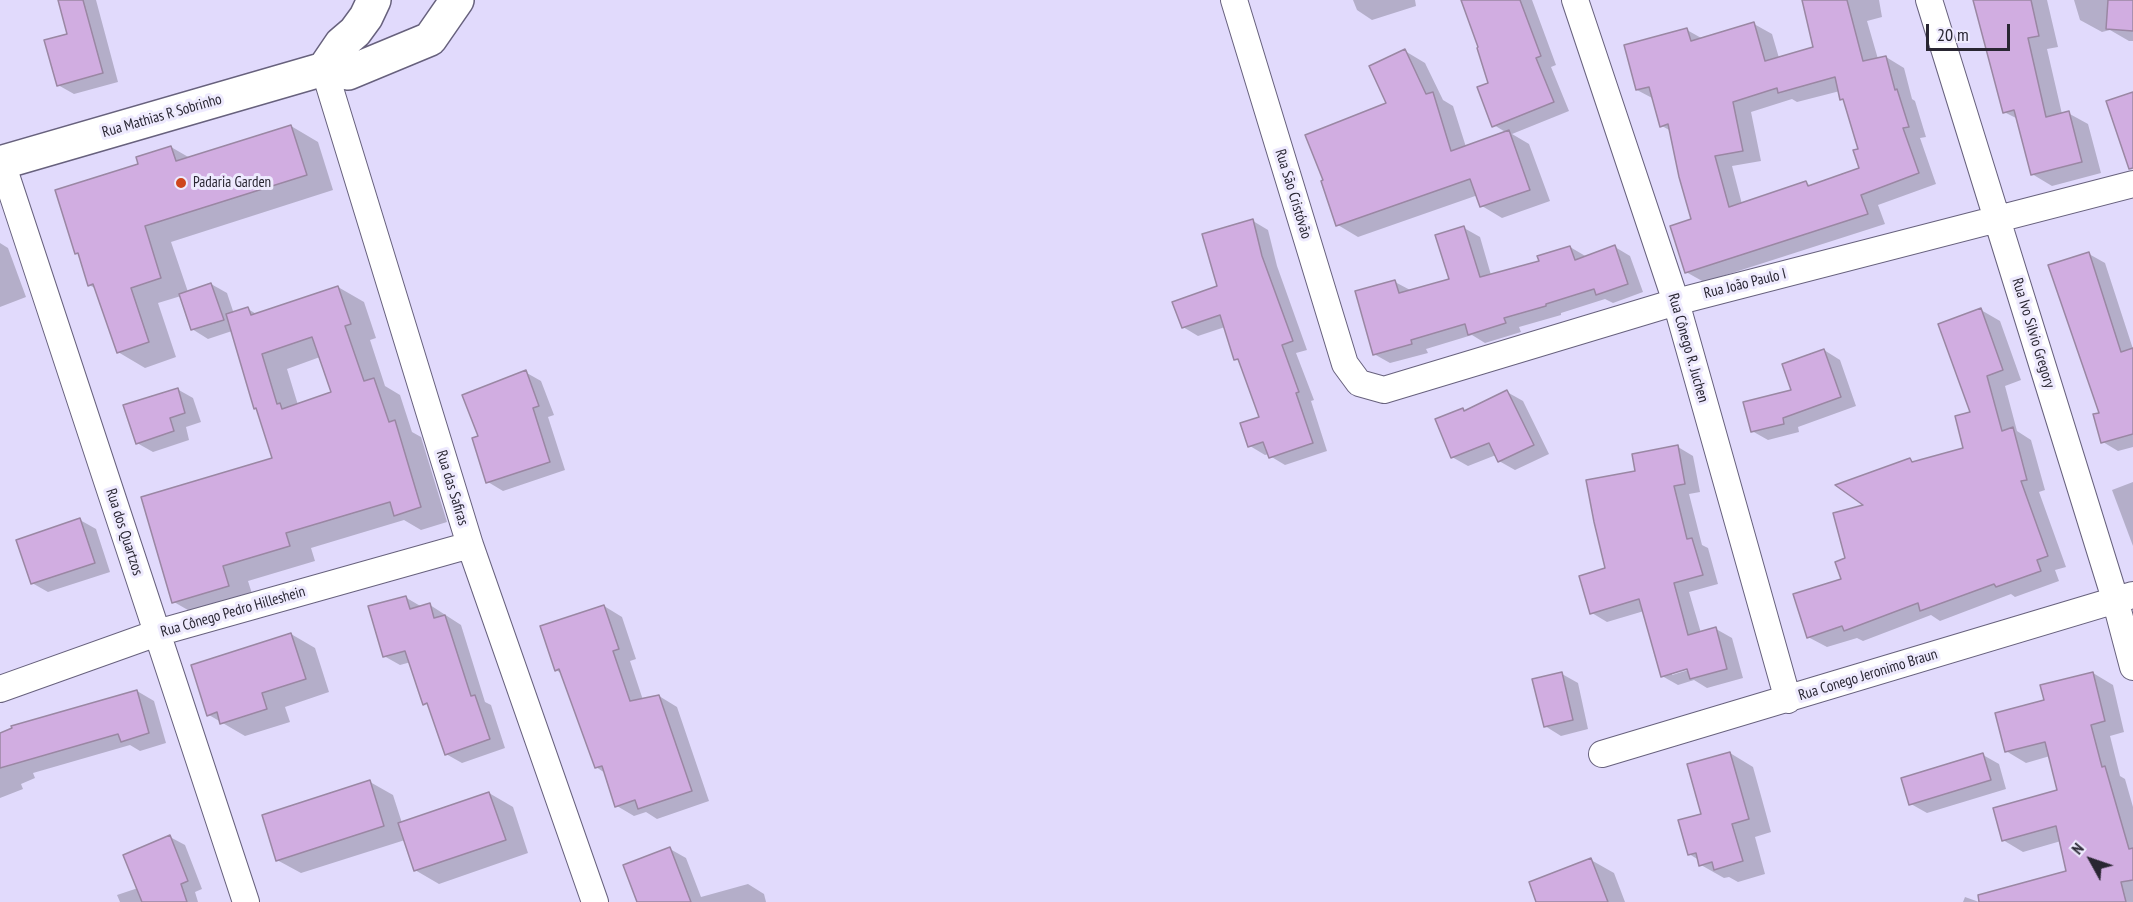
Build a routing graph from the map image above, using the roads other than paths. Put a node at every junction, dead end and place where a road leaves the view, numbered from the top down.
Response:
1 (374, 0) edge
2 (457, 0) edge
3 (1234, 0) edge
4 (1575, 0) edge
5 (1929, 0) edge
6 (324, 69) junction
7 (1, 163) edge
8 (2133, 184) edge
9 (1998, 219) junction
10 (1676, 302) junction
11 (1359, 383) joint
12 (470, 545) junction
13 (2124, 597) edge
14 (157, 633) junction
15 (2133, 667) edge
16 (0, 689) edge
17 (1788, 700) junction
18 (1602, 754) dead end
19 (246, 902) edge
20 (595, 902) edge

1 - 6 main road
2 - 6 main road, Rua Mathias R Sobrinho
3 - 11 street, Rua São Cristóvão
4 - 10 street, Rua Cônego R. Juchen
5 - 9 street, Rua Ivo Silvio Gregory
6 - 7 main road, Rua Mathias R Sobrinho
6 - 12 street, Rua das Safiras
7 - 14 street, Rua dos Quartzos
8 - 9 street, Rua João Paulo I
9 - 10 street, Rua João Paulo I
9 - 13 street, Rua Ivo Silvio Gregory
10 - 11 street, Rua João Paulo I
10 - 17 street, Rua Cônego R. Juchen
12 - 14 street, Rua Cônego Pedro Hilleshein
12 - 20 street, Rua das Safiras
13 - 15 street, Rua Ivo Silvio Gregory
13 - 17 street, Rua Conego Jeronimo Braun
14 - 16 street, Rua Cônego Pedro Hilleshein
14 - 19 street, Rua dos Quartzos
17 - 18 street, Rua Conego Jeronimo Braun

